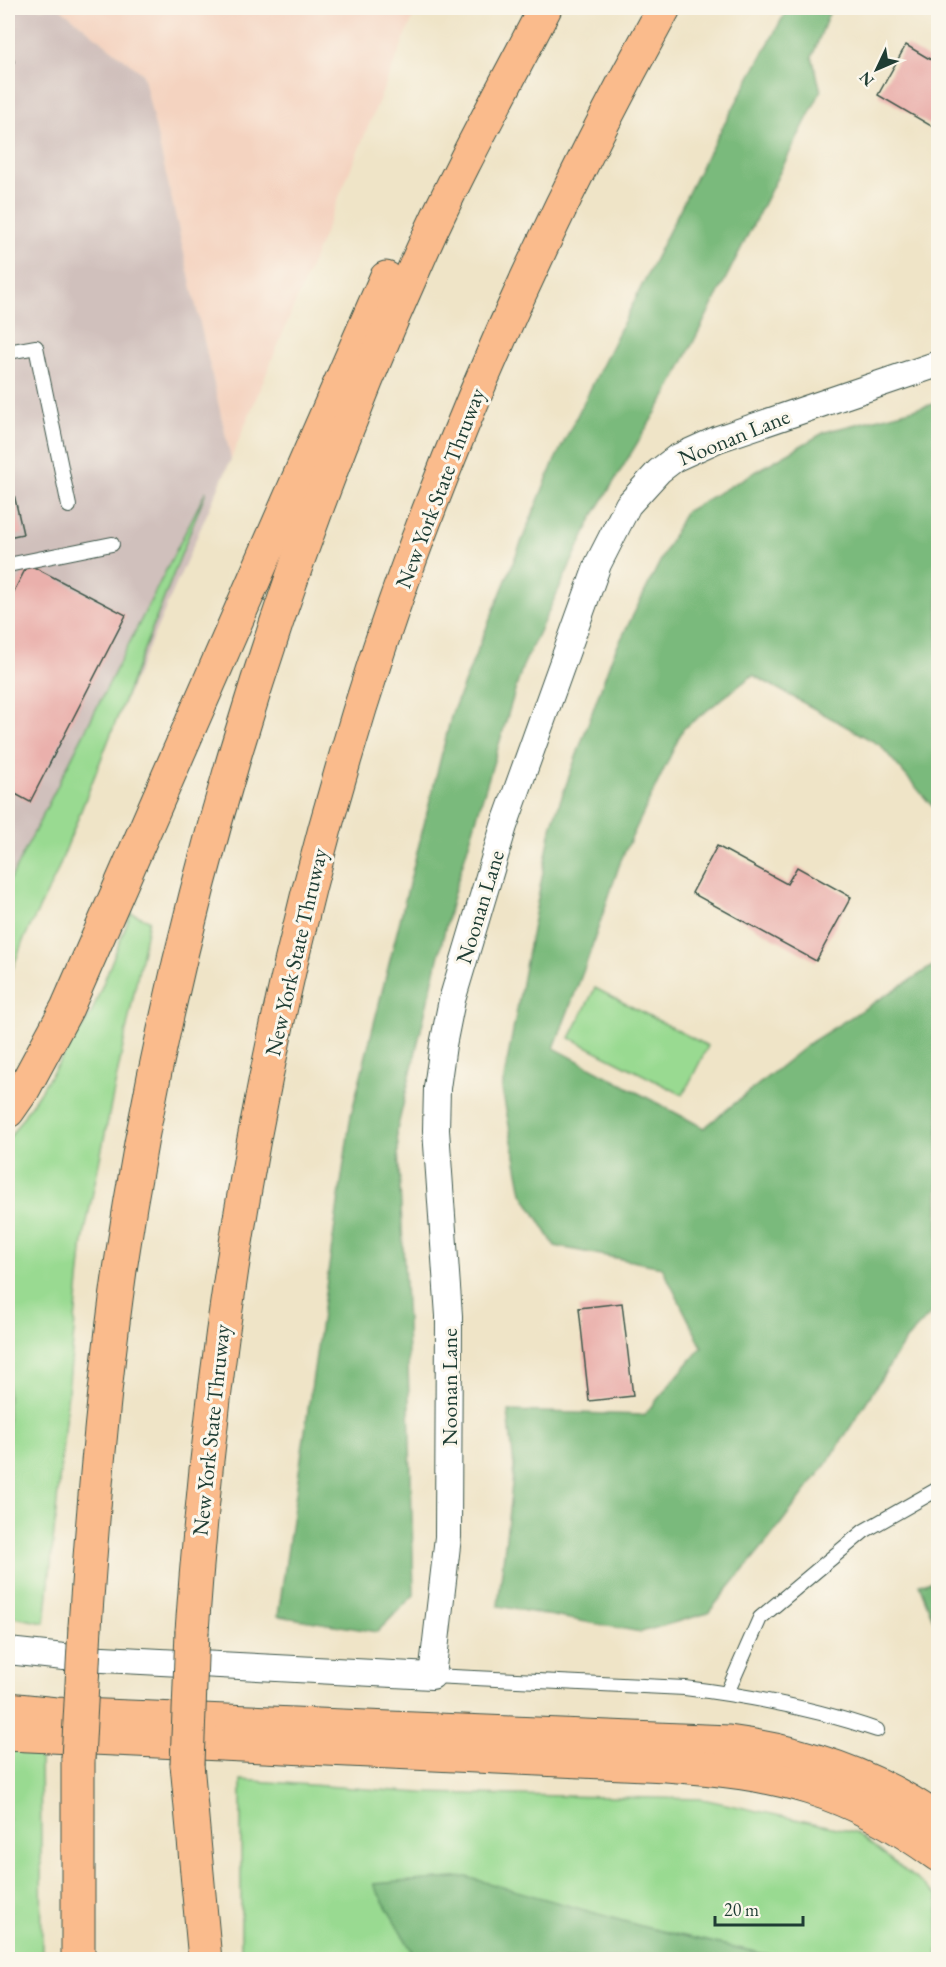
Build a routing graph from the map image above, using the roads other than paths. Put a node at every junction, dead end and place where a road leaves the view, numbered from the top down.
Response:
1 (545, 8) edge
2 (664, 8) edge
3 (423, 248) junction
4 (8, 352) edge
5 (939, 364) edge
6 (69, 506) dead end
7 (112, 544) dead end
8 (8, 565) edge
9 (8, 1111) edge
10 (939, 1489) edge
11 (8, 1652) edge
12 (432, 1676) junction
13 (727, 1693) junction
14 (8, 1709) edge
15 (878, 1730) dead end
16 (8, 1734) edge
17 (187, 1764) junction
18 (939, 1820) edge
19 (939, 1855) edge
20 (78, 1959) edge
21 (184, 1959) edge
22 (205, 1959) edge

1 - 3 highway
2 - 17 highway, New York State Thruway, bridge
3 - 9 highway
3 - 20 highway, bridge
4 - 6 lane
5 - 12 street, Noonan Lane
7 - 8 lane
10 - 13 lane
11 - 12 street
12 - 13 lane
13 - 15 lane
14 - 18 highway
16 - 19 highway
17 - 21 highway, New York State Thruway
17 - 22 highway

